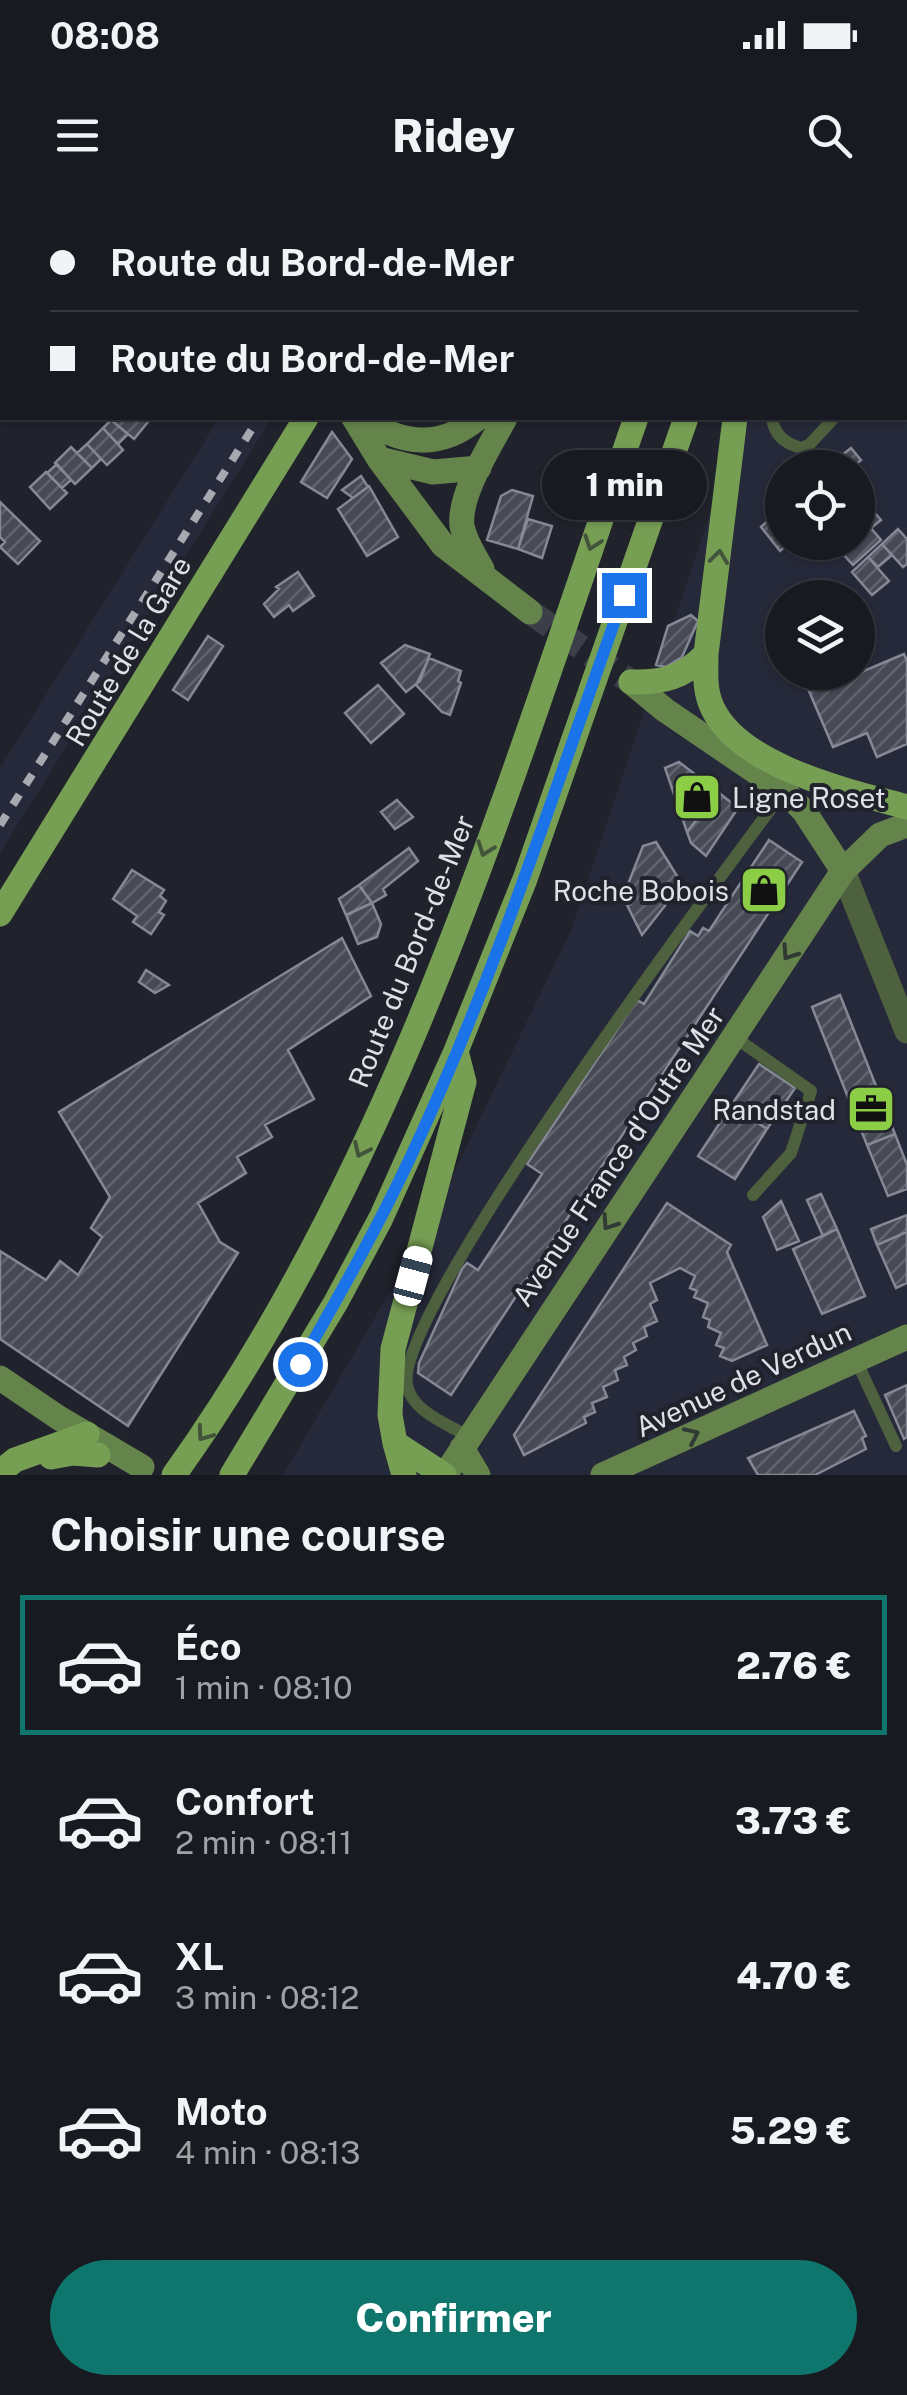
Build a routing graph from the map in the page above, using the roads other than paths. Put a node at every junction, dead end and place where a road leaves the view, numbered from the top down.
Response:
1 (305, 420) edge
2 (355, 420) edge
3 (367, 420) edge
4 (475, 420) edge
5 (504, 420) edge
6 (635, 420) edge
7 (685, 420) edge
8 (735, 420) edge
9 (772, 420) edge
10 (832, 420) edge
11 (379, 459) junction
12 (479, 468) junction
13 (489, 583) junction
14 (530, 612) tunnel mouth
15 (706, 654) junction
16 (631, 682) joint
17 (784, 791) junction
18 (907, 807) edge
19 (907, 825) edge
20 (843, 872) junction
21 (0, 914) edge
22 (907, 1031) edge
23 (734, 1036) junction
24 (456, 1051) junction
25 (754, 1194) dead end
26 (907, 1337) edge
27 (856, 1360) junction
28 (0, 1378) edge
29 (466, 1442) junction
30 (395, 1443) junction
31 (93, 1445) junction
32 (896, 1446) dead end
33 (137, 1471) edge
34 (0, 1472) edge
35 (15, 1475) edge
36 (174, 1475) edge
37 (232, 1475) edge
38 (404, 1475) edge
39 (445, 1475) edge
40 (478, 1475) edge
41 (604, 1475) edge

1 - 21 main road, Route de la Gare
2 - 11 street
3 - 4 street
5 - 12 street
6 -> 36 main road, Route du Bord-de-Mer
7 - 24 main road
15 -> 8 main road
9 - 10 lane
11 - 12 street
11 - 13 street
12 - 13 street
13 - 14 street
15 - 16 main road
15 - 18 main road
16 - 17 street
17 - 20 street
17 - 29 lane
19 - 20 street, Avenue France d'Outre Mer
20 - 22 street
20 -> 23 street, Avenue France d'Outre Mer
23 - 25 lane
23 -> 29 street, Avenue France d'Outre Mer
24 - 30 main road
24 - 37 main road
26 - 27 street, Avenue de Verdun
27 - 32 lane
41 -> 27 street, Avenue de Verdun
28 - 31 street
29 - 39 street, Avenue France d'Outre Mer
29 - 40 street
30 - 38 main road
30 - 39 main road
31 - 33 street
31 - 34 main road
31 - 35 main road

